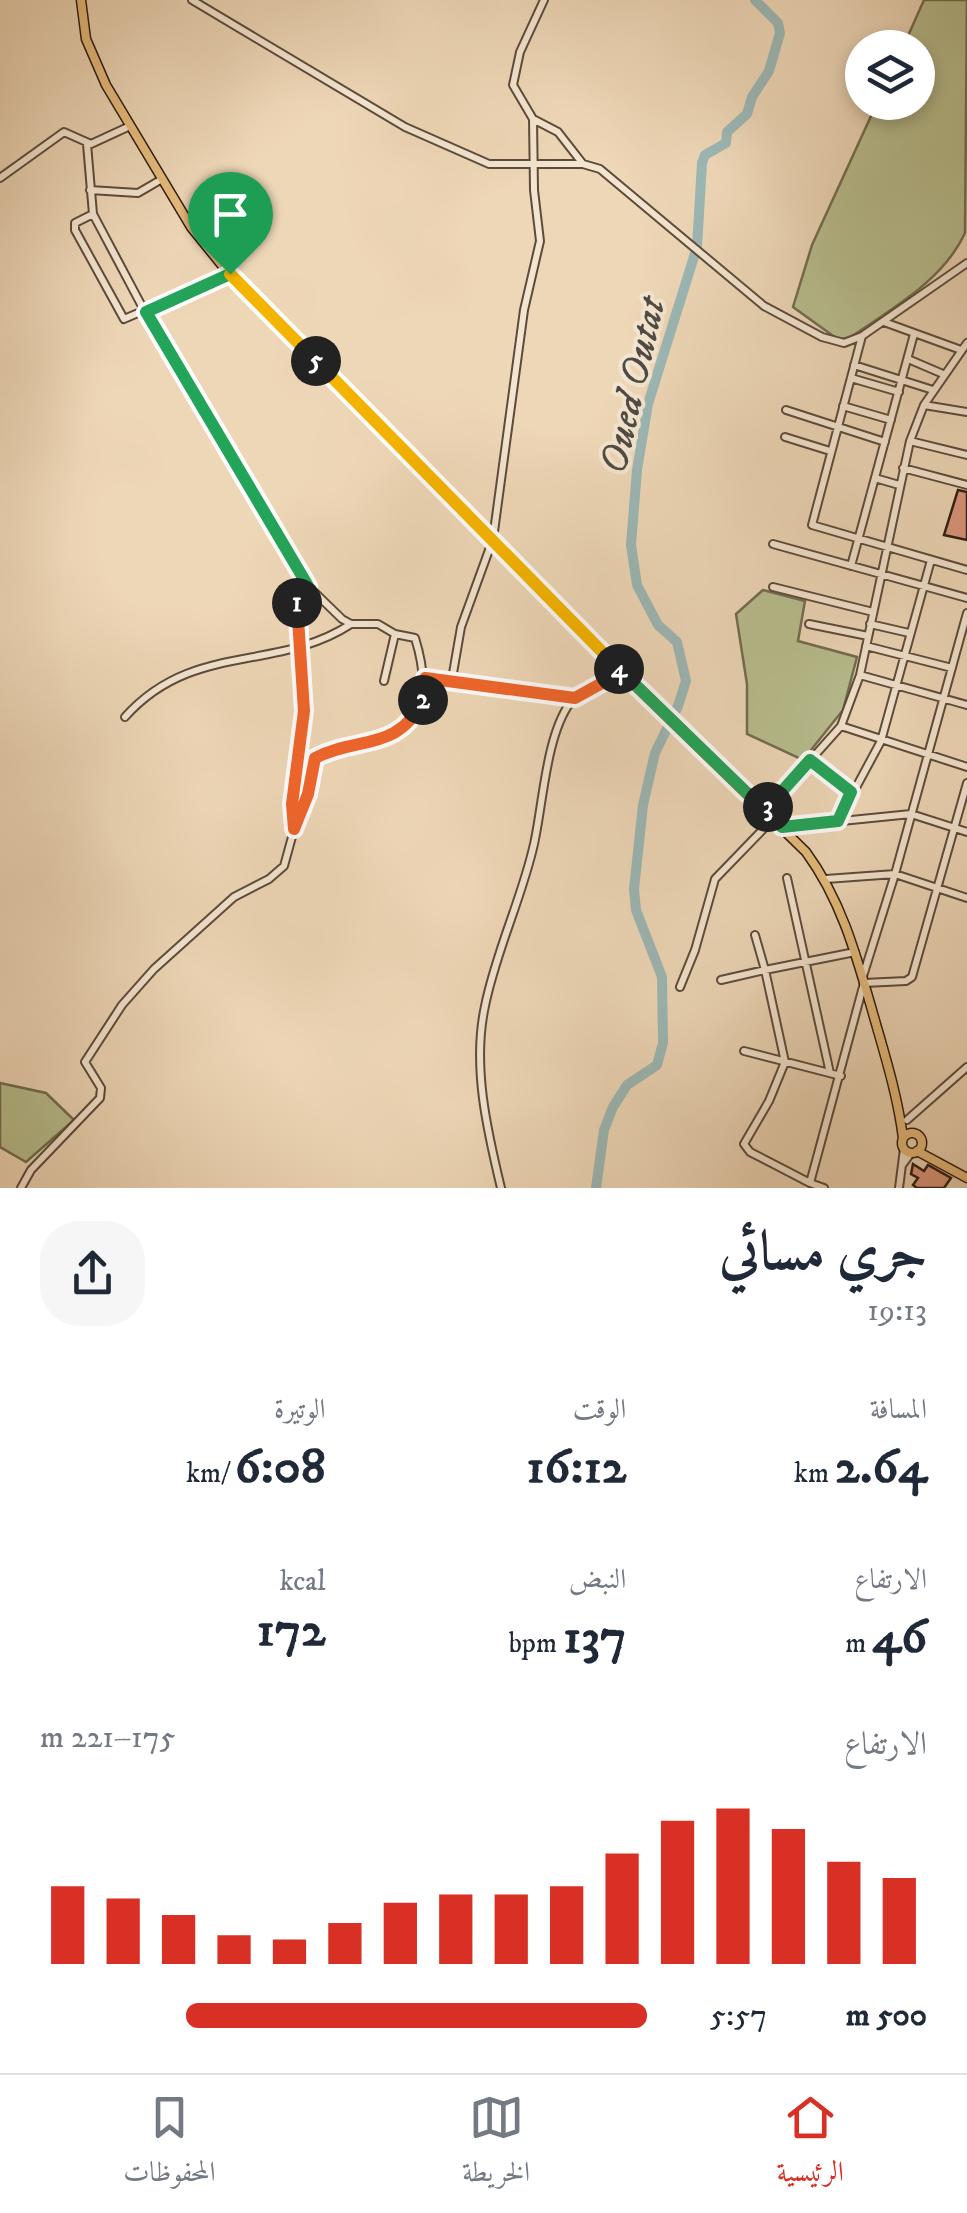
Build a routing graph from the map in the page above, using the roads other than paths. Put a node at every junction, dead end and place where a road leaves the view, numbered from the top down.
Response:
1 (81, 0) edge
2 (192, 0) edge
3 (544, 0) edge
4 (533, 120) junction
5 (130, 126) junction
6 (87, 144) junction
7 (583, 164) junction
8 (534, 165) junction
9 (0, 178) edge
10 (162, 179) junction
11 (90, 190) junction
12 (92, 214) junction
13 (967, 263) edge
14 (230, 274) junction
15 (146, 312) junction
16 (882, 322) junction
17 (914, 334) junction
18 (862, 336) junction
19 (967, 342) edge
20 (962, 354) edge
21 (908, 359) junction
22 (854, 364) junction
23 (944, 374) junction
24 (850, 378) junction
25 (902, 380) junction
26 (933, 390) junction
27 (899, 392) junction
28 (924, 405) junction
29 (843, 406) junction
30 (786, 410) dead end
31 (967, 412) edge
32 (891, 420) junction
33 (837, 426) junction
34 (785, 437) dead end
35 (885, 442) junction
36 (910, 442) junction
37 (830, 451) junction
38 (967, 455) edge
39 (903, 468) junction
40 (875, 478) junction
41 (899, 485) junction
42 (967, 485) edge
43 (493, 540) junction
44 (858, 540) junction
45 (773, 544) dead end
46 (885, 547) junction
47 (931, 560) junction
48 (851, 566) junction
49 (967, 570) edge
50 (881, 574) junction
51 (308, 586) junction
52 (773, 586) dead end
53 (924, 586) junction
54 (967, 598) edge
55 (872, 612) junction
56 (967, 612) edge
57 (351, 624) junction
58 (809, 624) dead end
59 (870, 624) junction
60 (396, 634) junction
61 (909, 634) junction
62 (868, 636) junction
63 (866, 646) junction
64 (300, 648) junction
65 (902, 654) junction
66 (952, 668) junction
67 (622, 672) junction
68 (860, 675) junction
69 (425, 678) junction
70 (452, 680) junction
71 (384, 682) dead end
72 (896, 685) junction
73 (575, 698) junction
74 (944, 698) junction
75 (967, 705) edge
76 (125, 717) dead end
77 (841, 726) junction
78 (881, 741) junction
79 (929, 756) junction
80 (810, 760) junction
81 (967, 767) edge
82 (967, 783) edge
83 (851, 792) junction
84 (765, 811) junction
85 (912, 814) junction
86 (773, 819) junction
87 (838, 821) junction
88 (782, 827) junction
89 (954, 827) junction
90 (294, 829) junction
91 (967, 832) edge
92 (895, 874) junction
93 (787, 878) dead end
94 (826, 878) junction
95 (935, 888) junction
96 (967, 898) edge
97 (755, 936) dead end
98 (855, 952) junction
99 (807, 961) junction
100 (765, 970) junction
101 (721, 980) dead end
102 (863, 980) junction
103 (680, 987) dead end
104 (744, 1051) dead end
105 (785, 1062) junction
106 (967, 1068) edge
107 (830, 1073) junction
108 (841, 1076) junction
109 (899, 1106) junction
110 (907, 1120) junction
111 (914, 1133) junction
112 (903, 1138) junction
113 (914, 1149) junction
114 (967, 1178) edge
115 (810, 1183) junction
116 (21, 1188) edge
117 (501, 1188) edge
118 (824, 1188) edge
119 (899, 1188) edge

1 - 5 main road
2 - 8 street
3 - 4 street
4 - 7 street
4 - 8 street
5 - 6 street
5 - 10 main road
6 - 9 street
6 - 11 street
7 - 8 street
7 - 18 street
8 - 43 street
10 - 11 street
10 - 14 main road
11 - 12 street
12 - 15 street
12 - 15 street
13 - 16 street
14 - 15 street
14 - 43 main road
15 - 51 street
16 - 17 street
16 - 18 street
17 - 20 street
17 - 21 street
18 - 22 street
19 - 20 street
20 - 23 street
21 - 23 street
21 - 25 street
22 - 24 street
22 - 25 street
23 - 26 street
24 - 27 street
24 - 29 street
25 - 26 street
25 - 27 street
26 - 28 street
27 - 32 street
28 - 31 street
28 - 36 street
29 - 32 street
29 - 33 street
30 - 33 street
32 - 35 street
33 - 35 street
33 - 37 street
34 - 37 street
35 - 40 street
36 - 38 street
36 - 39 street
37 - 44 street
39 - 41 street
39 - 42 street
40 - 41 street
40 - 44 street
41 - 46 street
43 - 67 main road
43 - 70 street
44 - 46 street
44 - 48 street
45 - 48 street
46 - 47 street
46 - 50 street
47 - 49 street
47 - 53 street
48 - 50 street
50 - 53 street
50 - 55 street
51 - 57 street
51 - 64 street
52 - 55 street
53 - 54 street
53 - 61 street
55 - 59 street
56 - 66 street
57 - 60 street
57 - 64 street
58 - 62 street
59 - 61 street
59 - 62 street
60 - 69 street
60 - 71 street
61 - 65 street
62 - 63 street
63 - 65 street
63 - 68 street
64 - 76 street
64 - 90 street
65 - 66 street
65 - 72 street
66 - 74 street
67 - 73 street
67 - 84 main road
68 - 72 street
68 - 77 street
69 - 70 street
69 - 90 street
70 - 73 street
72 - 74 street
72 - 78 street
73 - 117 street
74 - 75 street
74 - 79 street
77 - 78 street
77 - 80 street
78 - 79 street
78 - 83 street
79 - 81 street
79 - 85 street
80 - 83 street
80 - 84 street
82 - 89 street
83 - 87 street
84 - 86 main road
85 - 87 street
85 - 89 street
85 - 92 street
86 - 88 main road
86 - 103 street
87 - 88 street
88 - 94 main road
89 - 91 street
89 - 95 street
90 - 116 street
92 - 94 street
92 - 95 street
92 - 102 street
93 - 99 street
94 - 98 main road
95 - 96 street
95 - 102 street
97 - 100 street
98 - 99 street
98 - 102 main road
99 - 100 street
99 - 107 street
100 - 101 street
100 - 105 street
102 - 108 street
102 - 109 main road
104 - 105 street
105 - 107 street
105 - 115 street
106 - 110 street
107 - 108 street
108 - 115 street
109 - 110 main road
109 - 112 main road
110 - 111 main road
111 - 112 main road
111 - 113 main road
112 - 113 main road
113 - 114 main road
113 - 119 street
115 - 118 street

